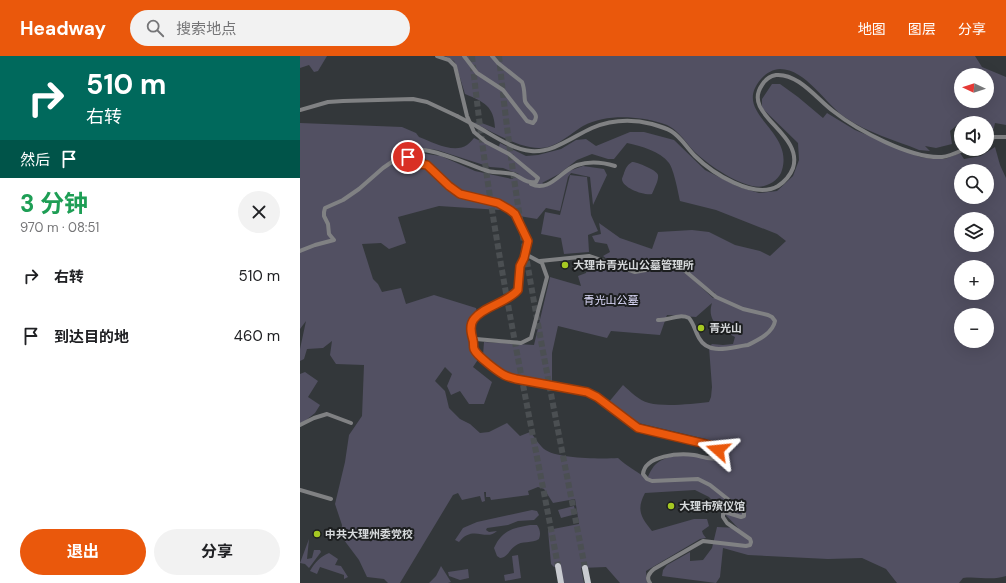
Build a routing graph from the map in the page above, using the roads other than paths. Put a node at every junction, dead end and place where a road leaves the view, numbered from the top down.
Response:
1 (437, 56) edge
2 (464, 56) edge
3 (492, 56) edge
4 (300, 110) edge
5 (496, 137) junction
6 (994, 137) edge
7 (1006, 137) edge
8 (493, 145) junction
9 (954, 153) edge
10 (408, 157) junction
11 (614, 166) dead end
12 (529, 183) junction
13 (300, 251) edge
14 (526, 252) junction
15 (540, 261) junction
16 (658, 320) dead end
17 (474, 342) junction
18 (351, 423) dead end
19 (300, 425) edge
20 (300, 490) edge
21 (331, 499) dead end
22 (558, 566) tunnel mouth
23 (585, 568) tunnel mouth
24 (561, 583) edge
25 (588, 583) edge
26 (650, 583) edge

1 - 8 street
2 - 3 street
4 - 5 street, bridge
5 - 8 street
5 - 9 street
6 - 7 street
8 - 12 street
10 - 12 street
10 - 13 street
10 - 14 street
11 - 12 street
14 - 15 street
14 - 17 street
15 - 16 street
15 - 17 street
17 - 26 street
18 - 19 street
20 - 21 street
22 - 24 main road
23 - 25 main road

